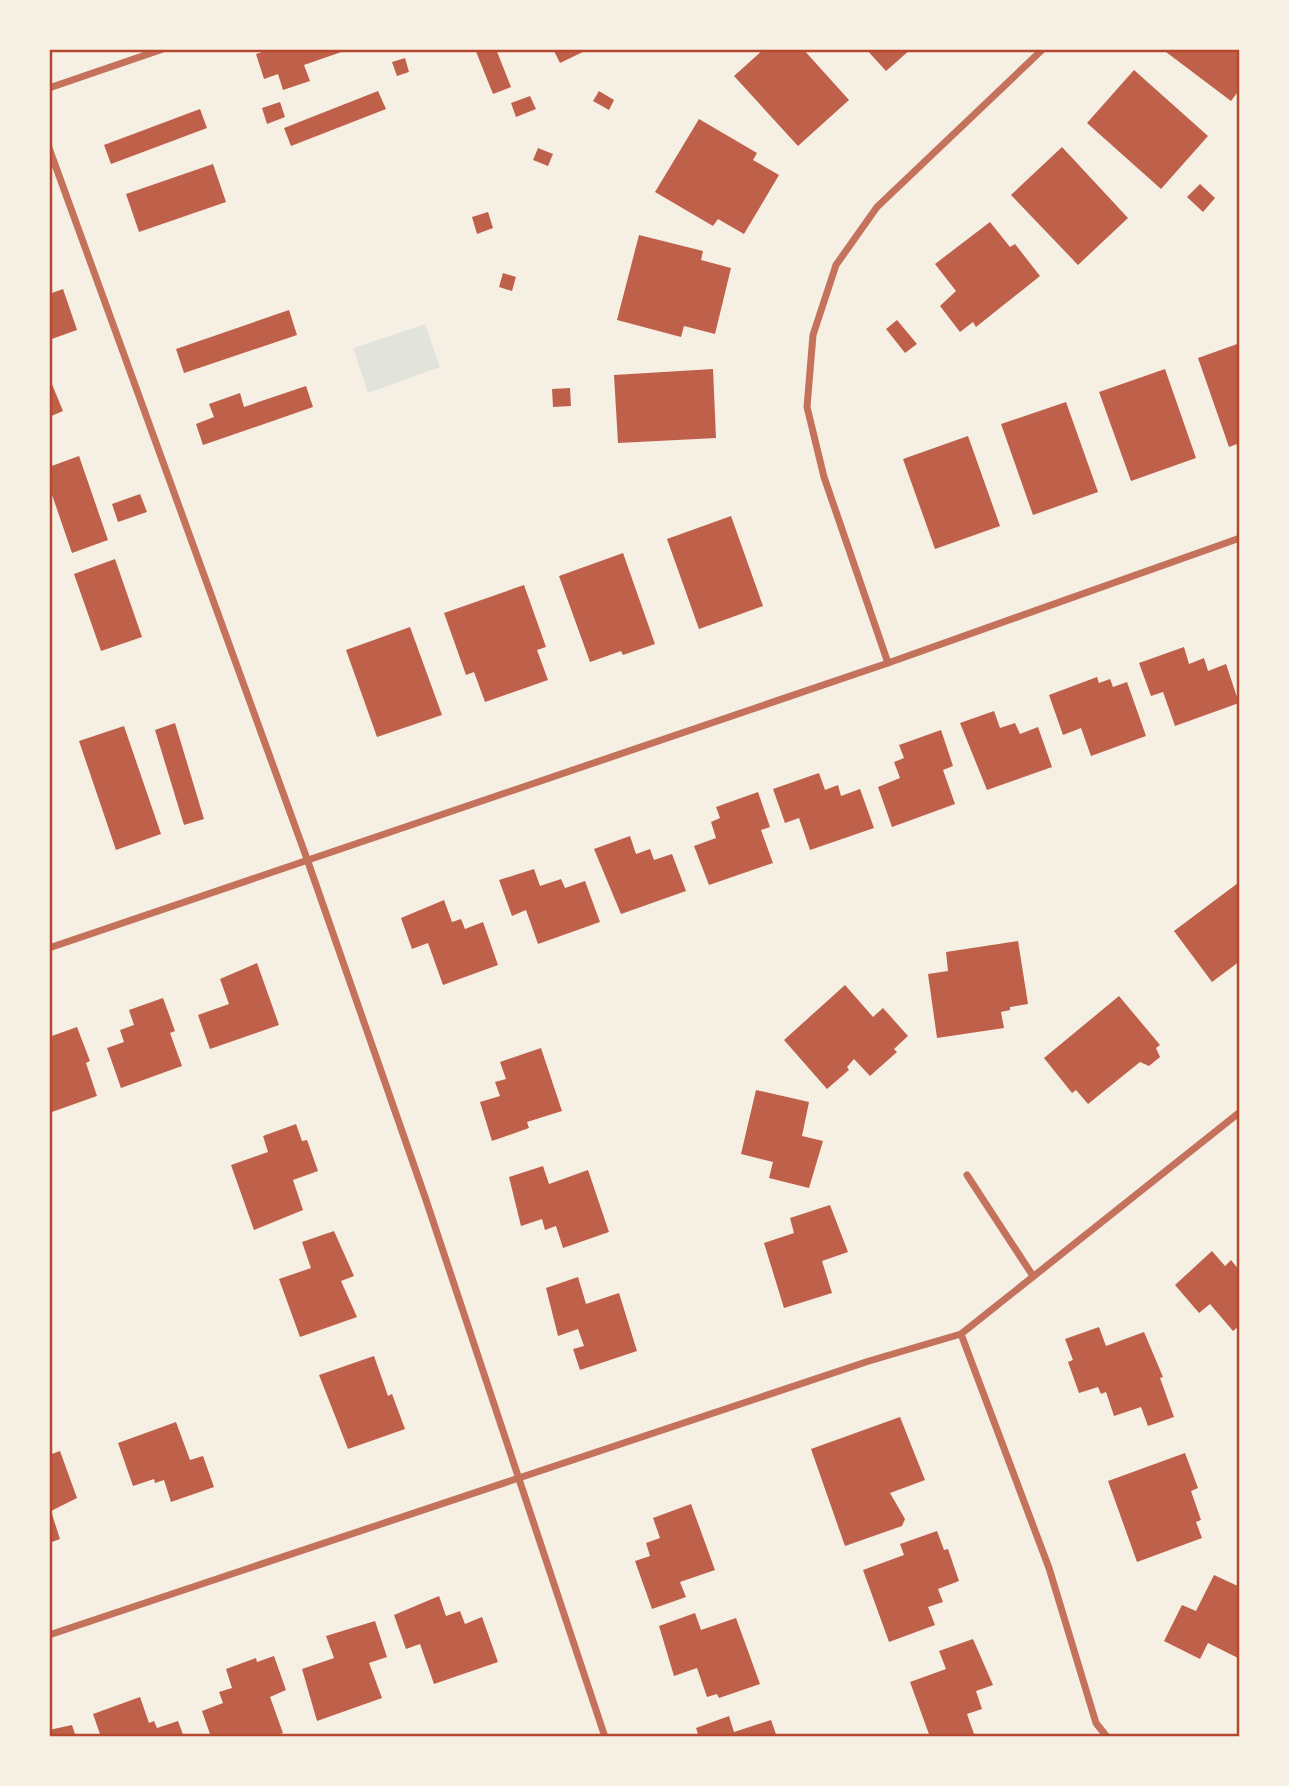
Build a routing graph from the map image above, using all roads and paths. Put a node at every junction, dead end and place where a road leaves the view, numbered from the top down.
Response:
1 (163, 49) edge
2 (1043, 49) edge
3 (49, 88) edge
4 (49, 148) edge
5 (1240, 538) edge
6 (888, 663) junction
7 (307, 859) junction
8 (49, 948) edge
9 (1240, 1112) edge
10 (967, 1175) dead end
11 (1033, 1276) junction
12 (961, 1334) junction
13 (519, 1478) junction
14 (49, 1635) edge
15 (605, 1737) edge
16 (1107, 1737) edge

1 - 3 street
2 - 6 street
4 - 7 street
5 - 6 street
6 - 7 street
7 - 8 street
7 - 13 street
9 - 11 street
10 - 11 street
11 - 12 street
12 - 13 street
12 - 16 street
13 - 14 street
13 - 15 street

